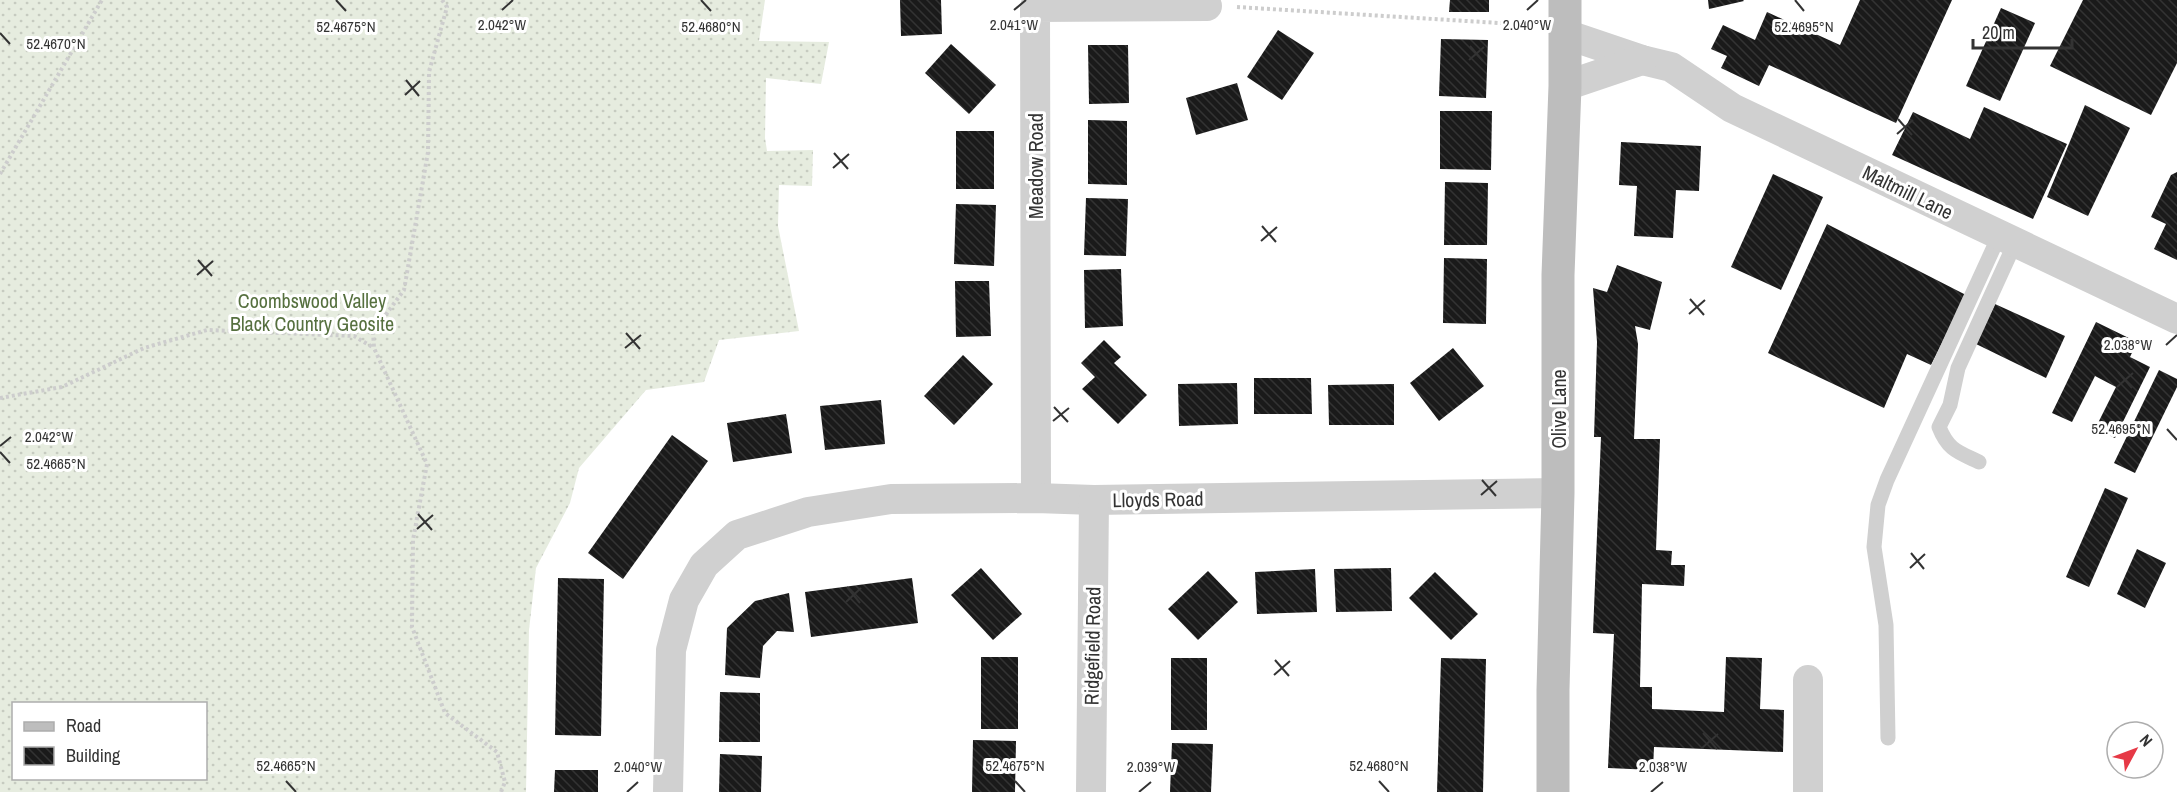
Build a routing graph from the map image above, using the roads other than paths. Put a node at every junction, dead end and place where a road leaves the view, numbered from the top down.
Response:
1 (1207, 6) road end
2 (1565, 20) edge
3 (1642, 60) junction
4 (1565, 86) junction
5 (2007, 239) junction
6 (2177, 319) edge
7 (1979, 462) dead end
8 (1558, 494) junction
9 (1036, 498) junction
10 (1094, 500) junction
11 (1808, 680) dead end
12 (1888, 738) dead end
13 (668, 792) edge
14 (1090, 792) edge
15 (1553, 792) edge
16 (1808, 792) edge

1 - 9 street, Meadow Road
2 - 3 street, Maltmill Lane
2 - 4 street, Olive Lane
3 - 4 street
3 - 5 street, Maltmill Lane
4 - 8 street, Olive Lane
5 - 6 street, Maltmill Lane
5 - 7 lane
5 - 12 lane
8 - 10 street, Lloyds Road
8 - 15 street, Olive Lane
9 - 10 street, Lloyds Road
9 - 13 street, Lloyds Road
10 - 14 street, Ridgefield Road
11 - 16 street

